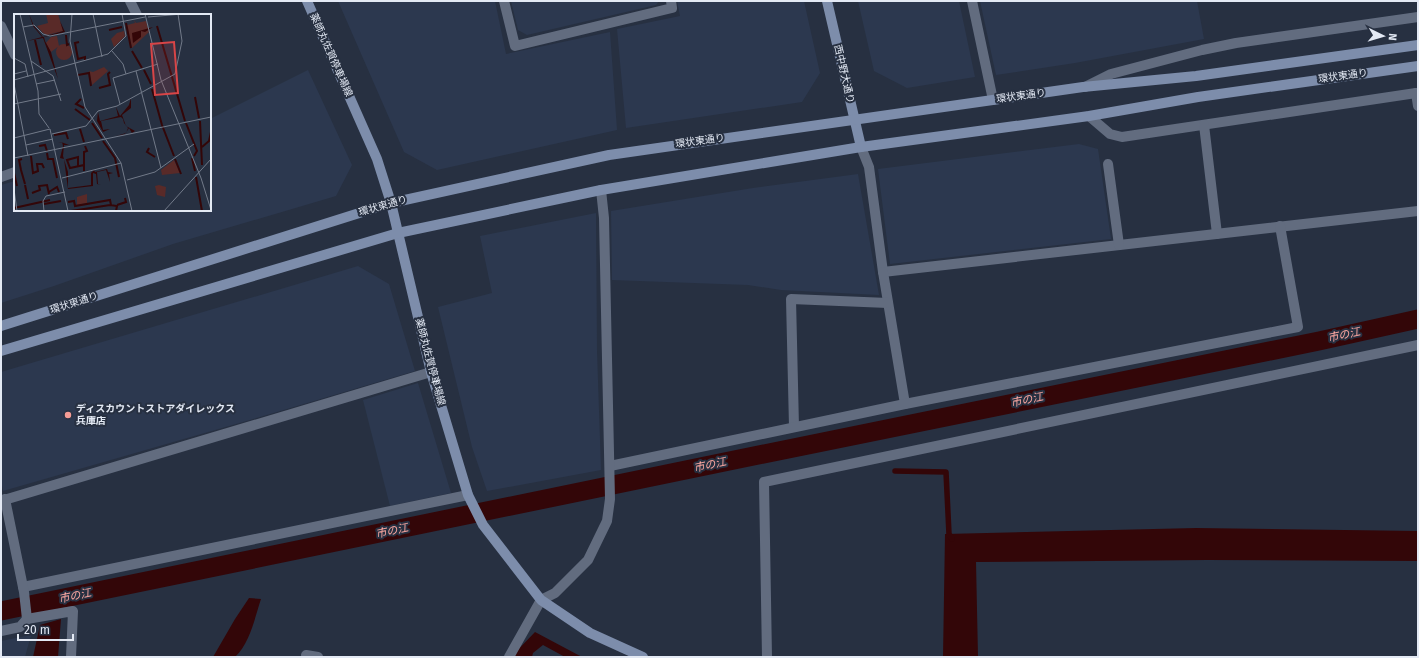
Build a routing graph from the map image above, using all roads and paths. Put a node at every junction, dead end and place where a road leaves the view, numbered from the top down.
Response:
1 (130, 1) edge
2 (307, 1) edge
3 (504, 1) edge
4 (670, 1) edge
5 (827, 1) edge
6 (972, 1) edge
7 (136, 14) edge
8 (1418, 17) edge
9 (1, 26) edge
10 (1418, 45) edge
11 (14, 53) edge
12 (1418, 66) edge
13 (1084, 87) junction
14 (1417, 93) edge
15 (993, 100) junction
16 (1418, 106) edge
17 (1089, 116) junction
18 (854, 119) junction
19 (1204, 125) junction
20 (861, 147) junction
21 (1108, 164) dead end
22 (14, 172) edge
23 (1, 177) edge
24 (600, 190) junction
25 (391, 203) junction
26 (1418, 211) edge
27 (1280, 226) junction
28 (398, 233) junction
29 (1217, 234) junction
30 (1119, 245) junction
31 (884, 272) junction
32 (888, 303) junction
33 (1, 326) edge
34 (1418, 345) edge
35 (1, 351) edge
36 (431, 372) junction
37 (904, 404) junction
38 (794, 427) junction
39 (610, 469) junction
40 (470, 497) junction
41 (3, 500) edge
42 (23, 590) junction
43 (541, 600) junction
44 (27, 617) junction
45 (1, 631) edge
46 (306, 655) dead end
47 (71, 657) edge
48 (318, 657) edge
49 (509, 657) edge
50 (643, 657) edge
51 (767, 657) edge

1 - 7 street
2 - 25 main road, 薬師丸佐賀停車場線
3 - 4 street
5 - 18 main road, 西中野大通り
6 - 15 street
8 - 13 street
9 - 11 street
10 - 13 main road, 環状東通り
12 - 17 main road, 環状東通り
13 - 15 main road, 環状東通り
14 - 16 street
14 - 19 street
15 - 18 main road, 環状東通り
17 - 19 street
17 - 20 main road, 環状東通り
18 - 20 main road, 西中野大通り
18 - 25 main road, 環状東通り
19 - 29 street
20 - 24 main road, 環状東通り
20 - 31 street
21 - 30 street
22 - 23 street
24 - 28 main road, 環状東通り
24 - 39 street
25 - 28 main road, 薬師丸佐賀停車場線
25 - 33 main road, 環状東通り
26 - 27 street
27 - 29 street
27 - 37 street
28 - 35 main road, 環状東通り
28 - 36 main road, 薬師丸佐賀停車場線
29 - 30 street
30 - 31 street
31 - 32 street
32 - 37 street
32 - 38 street
34 - 51 street
36 - 40 main road, 薬師丸佐賀停車場線
36 - 41 street
37 - 38 street
38 - 39 street
39 - 43 street
40 - 42 street
40 - 43 main road, 薬師丸佐賀停車場線
41 - 42 street
42 - 44 street
43 - 49 street
43 - 50 main road, 薬師丸佐賀停車場線
44 - 45 street
44 - 47 street
46 - 48 street

